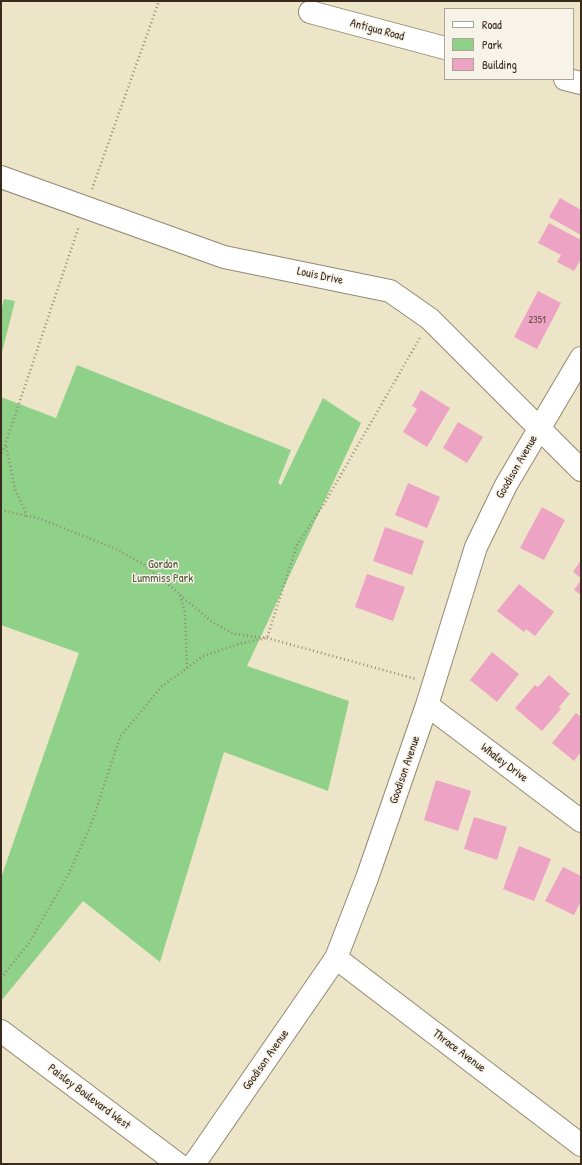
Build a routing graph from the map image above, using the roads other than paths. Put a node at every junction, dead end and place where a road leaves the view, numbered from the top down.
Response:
1 (310, 12) dead end
2 (444, 48) edge
3 (569, 80) edge
4 (581, 83) edge
5 (1, 176) edge
6 (581, 358) edge
7 (540, 428) junction
8 (581, 470) edge
9 (427, 705) junction
10 (581, 821) edge
11 (336, 958) junction
12 (1, 1031) edge
13 (581, 1145) edge
14 (178, 1164) edge
15 (194, 1164) edge

1 - 2 street, Antigua Road
3 - 4 street
5 - 7 street, Louis Drive
6 - 7 street, Goodison Avenue
7 - 8 street, Louis Drive
7 - 9 street, Goodison Avenue
9 - 10 street, Whaley Drive
9 - 11 street, Goodison Avenue
11 - 13 street, Thrace Avenue
11 - 15 street, Goodison Avenue
12 - 14 street, Paisley Boulevard West

